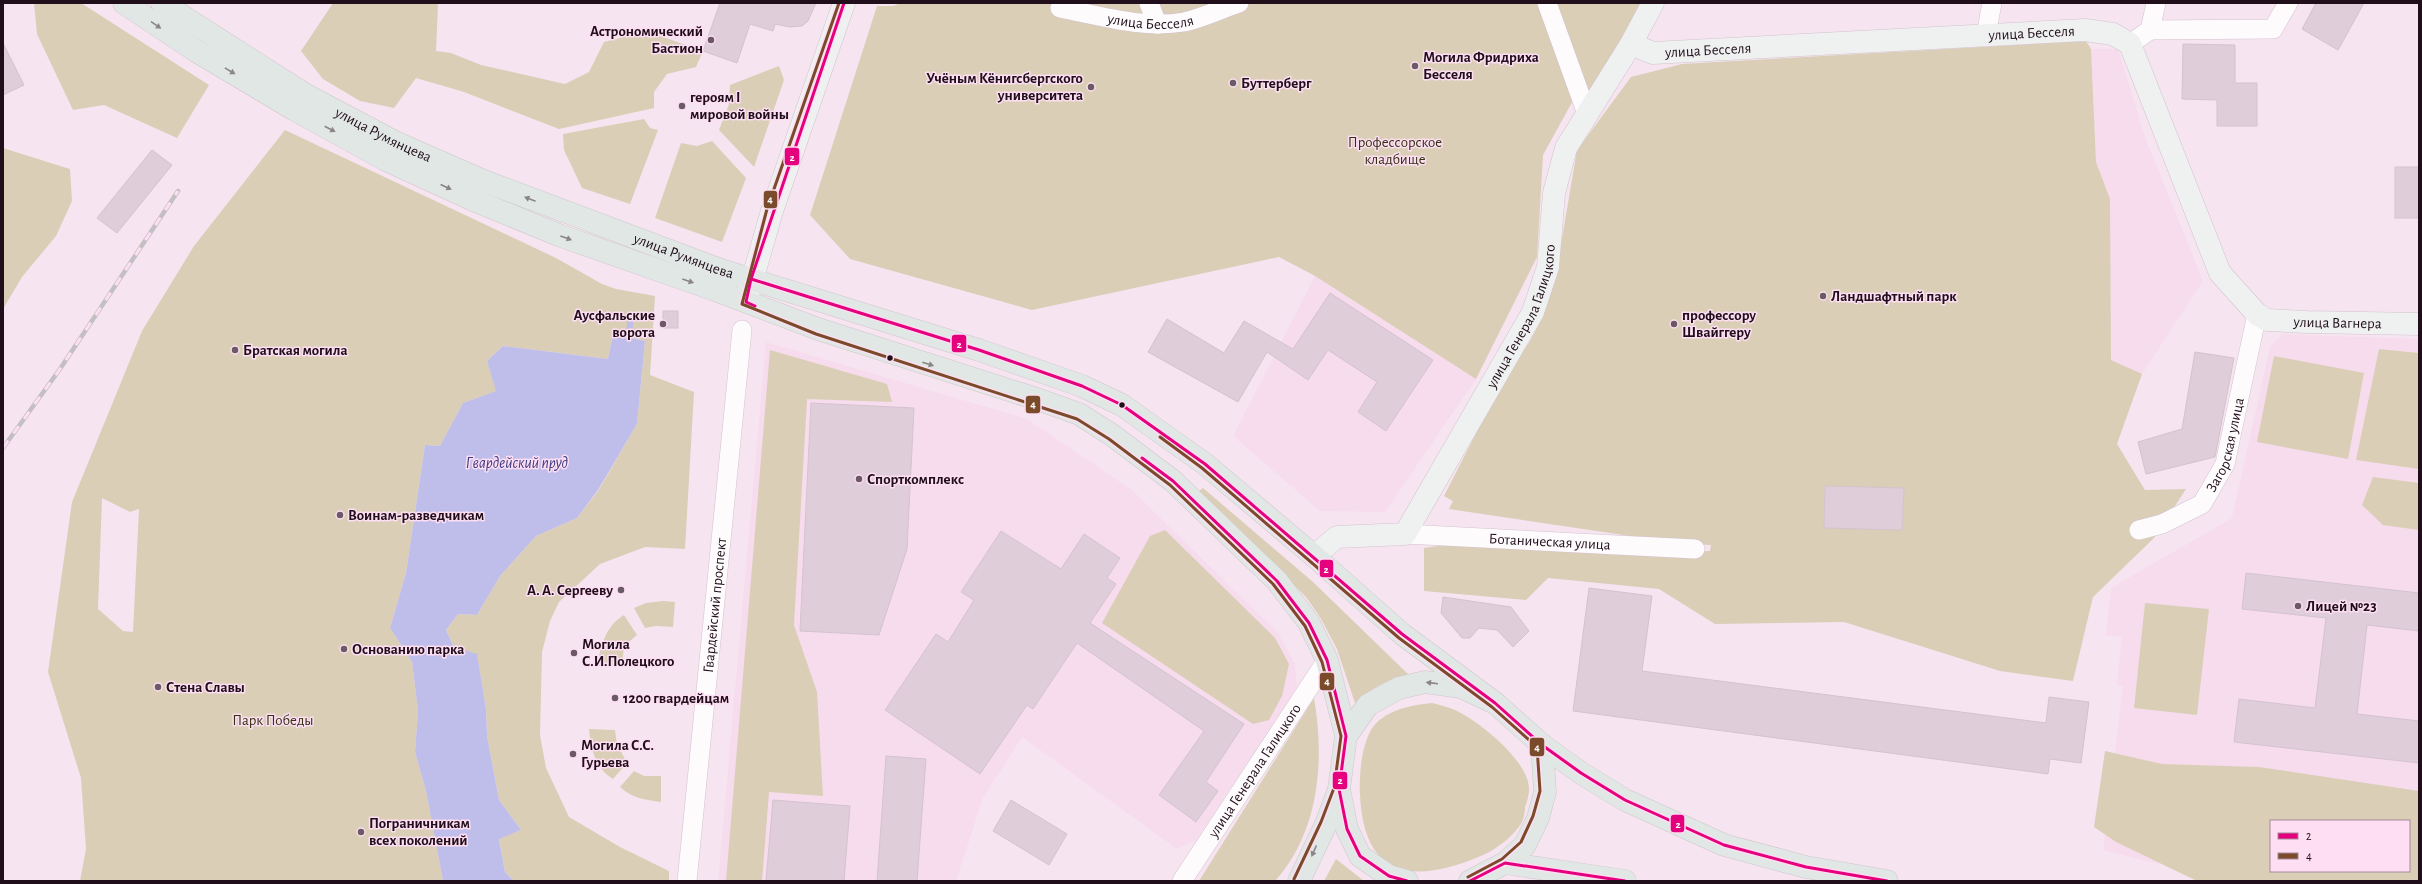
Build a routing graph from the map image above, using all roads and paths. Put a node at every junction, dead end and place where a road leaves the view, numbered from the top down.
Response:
1 (124, 3) edge
2 (162, 3) edge
3 (844, 3) edge
4 (1149, 3) edge
5 (1239, 3) edge
6 (1547, 3) edge
7 (1653, 3) edge
8 (1992, 3) edge
9 (2156, 3) edge
10 (2288, 3) edge
11 (1060, 8) dead end
12 (1157, 24) junction
13 (2150, 30) junction
14 (1986, 35) junction
15 (1631, 44) junction
16 (2130, 44) junction
17 (301, 103) junction
18 (1587, 114) junction
19 (751, 279) junction
20 (746, 302) junction
21 (2257, 314) junction
22 (2419, 324) edge
23 (742, 330) dead end
24 (2139, 530) dead end
25 (1405, 534) junction
26 (1695, 549) dead end
27 (1314, 556) junction
28 (1327, 660) junction
29 (1495, 703) junction
30 (1346, 736) junction
31 (1542, 745) junction
32 (1339, 789) junction
33 (1505, 863) junction
34 (1615, 880) edge
35 (687, 881) edge
36 (1182, 881) edge
37 (1299, 881) edge
38 (1407, 881) edge
39 (1470, 881) edge
40 (1887, 881) edge

1 -> 17 main road, улица Румянцева
2 - 17 main road, улица Румянцева
3 - 19 street
4 - 12 street
5 - 12 street, улица Бесселя
6 - 18 street
7 - 15 street, улица Генерала Галицкого
8 - 14 street
9 - 13 street
10 - 13 street
11 - 12 street, улица Бесселя
13 - 16 street
14 - 15 street, улица Бесселя
14 - 16 street, улица Бесселя
15 - 18 street, улица Генерала Галицкого
16 - 21 street
19 -> 17 main road, улица Румянцева
17 -> 20 main road, улица Румянцева
18 - 25 street, улица Генерала Галицкого
19 - 20 street
19 - 27 main road, улица Румянцева
20 -> 28 main road, улица Румянцева
21 - 22 street, улица Вагнера
21 - 24 street, Загорская улица
23 - 35 street, Гвардейский проспект
25 - 26 street, Ботаническая улица
25 - 27 street
27 - 29 main road, улица Румянцева
28 - 30 main road, улица Румянцева
28 - 36 street, улица Генерала Галицкого
29 -> 30 main road
29 - 31 main road
30 - 32 main road
31 - 33 main road
31 - 40 main road
32 -> 37 main road
32 - 38 main road
33 - 34 main road
33 - 39 main road

